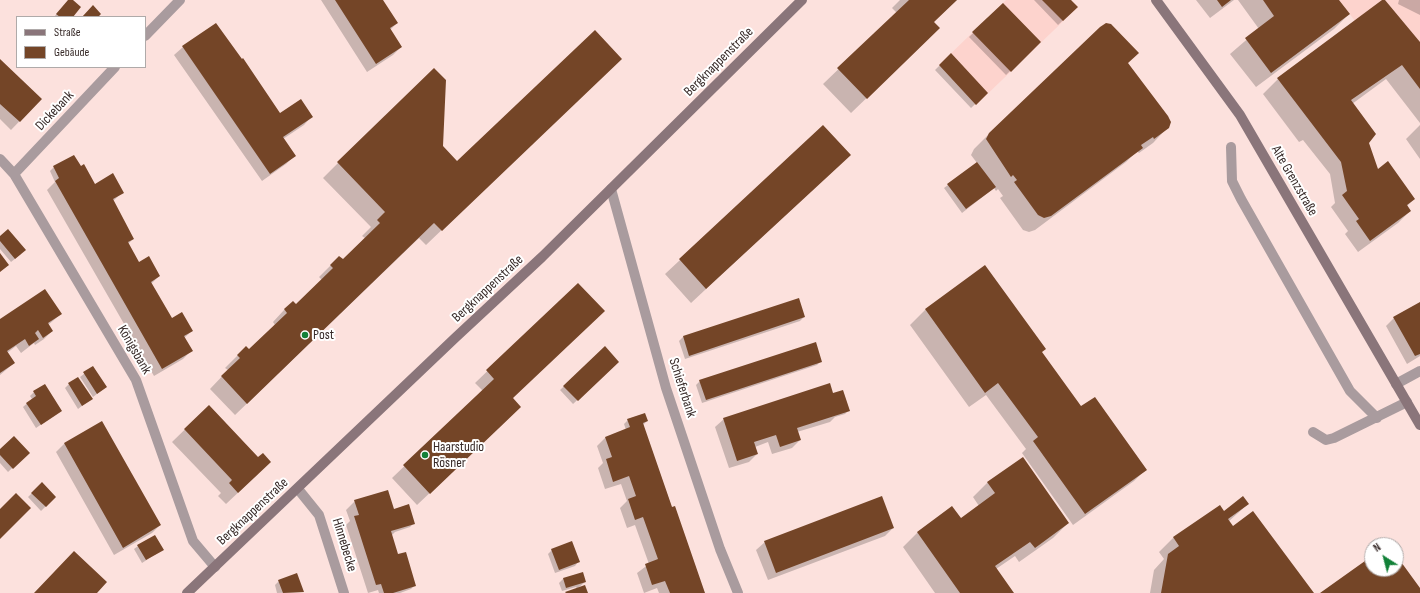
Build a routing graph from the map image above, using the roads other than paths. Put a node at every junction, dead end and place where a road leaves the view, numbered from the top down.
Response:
1 (180, 0) edge
2 (802, 0) edge
3 (1156, 0) edge
4 (146, 35) edge
5 (115, 68) edge
6 (1231, 147) dead end
7 (0, 159) edge
8 (14, 174) junction
9 (611, 189) junction
10 (1420, 371) edge
11 (1396, 384) junction
12 (1407, 402) junction
13 (1377, 418) junction
14 (1420, 425) edge
15 (1313, 432) dead end
16 (298, 489) junction
17 (215, 566) junction
18 (187, 593) edge
19 (344, 593) edge
20 (738, 593) edge

1 - 4 street
2 - 9 street, Bergknappenstraße
3 - 11 street, Alte Grenzstraße
5 - 8 street, Dickebank
6 - 13 street
7 - 8 street, Königsbank
8 - 17 street, Königsbank
9 - 16 street, Bergknappenstraße
9 - 20 street, Schieferbank
10 - 11 street
11 - 12 street, Alte Grenzstraße
12 - 13 street
12 - 14 street, Alte Grenzstraße
13 - 15 street
16 - 17 street, Bergknappenstraße
16 - 19 street, Hinnebecke
17 - 18 street, Bergknappenstraße

